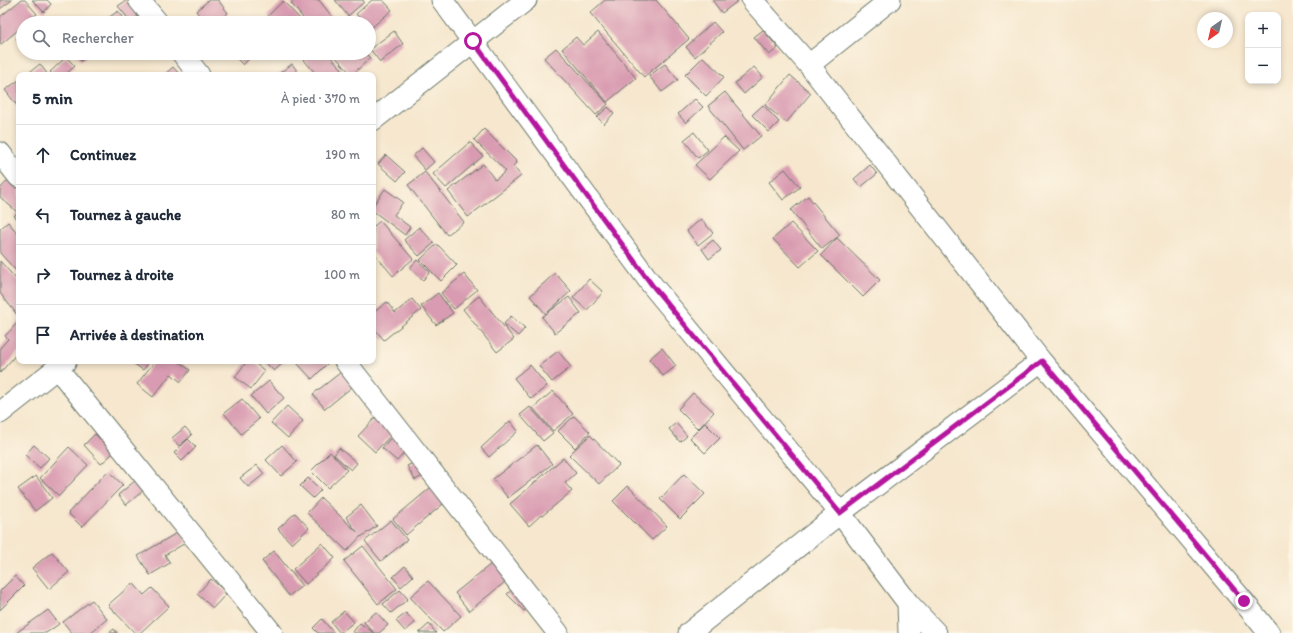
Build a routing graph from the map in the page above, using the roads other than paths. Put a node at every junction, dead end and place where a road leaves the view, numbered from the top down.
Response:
1 (139, 0) edge
2 (442, 0) edge
3 (526, 0) edge
4 (752, 0) edge
5 (890, 0) edge
6 (152, 16) edge
7 (473, 41) junction
8 (187, 60) edge
9 (809, 65) junction
10 (197, 72) edge
11 (376, 118) edge
12 (0, 153) edge
13 (16, 173) edge
14 (1042, 361) junction
15 (62, 364) edge
16 (347, 364) edge
17 (0, 413) edge
18 (840, 513) junction
19 (908, 603) junction
20 (272, 633) edge
21 (558, 633) edge
22 (689, 633) edge
23 (909, 633) edge
24 (936, 633) edge
25 (1269, 633) edge

1 - 6 street
2 - 7 street
3 - 7 street
4 - 9 street
5 - 9 street
7 - 11 street
7 - 18 street
8 - 10 street
9 - 14 street
12 - 13 street
14 - 18 street
14 - 25 street
15 - 17 street
15 - 20 street
16 - 21 street
18 - 19 street
18 - 22 street
19 - 23 street
19 - 24 street

